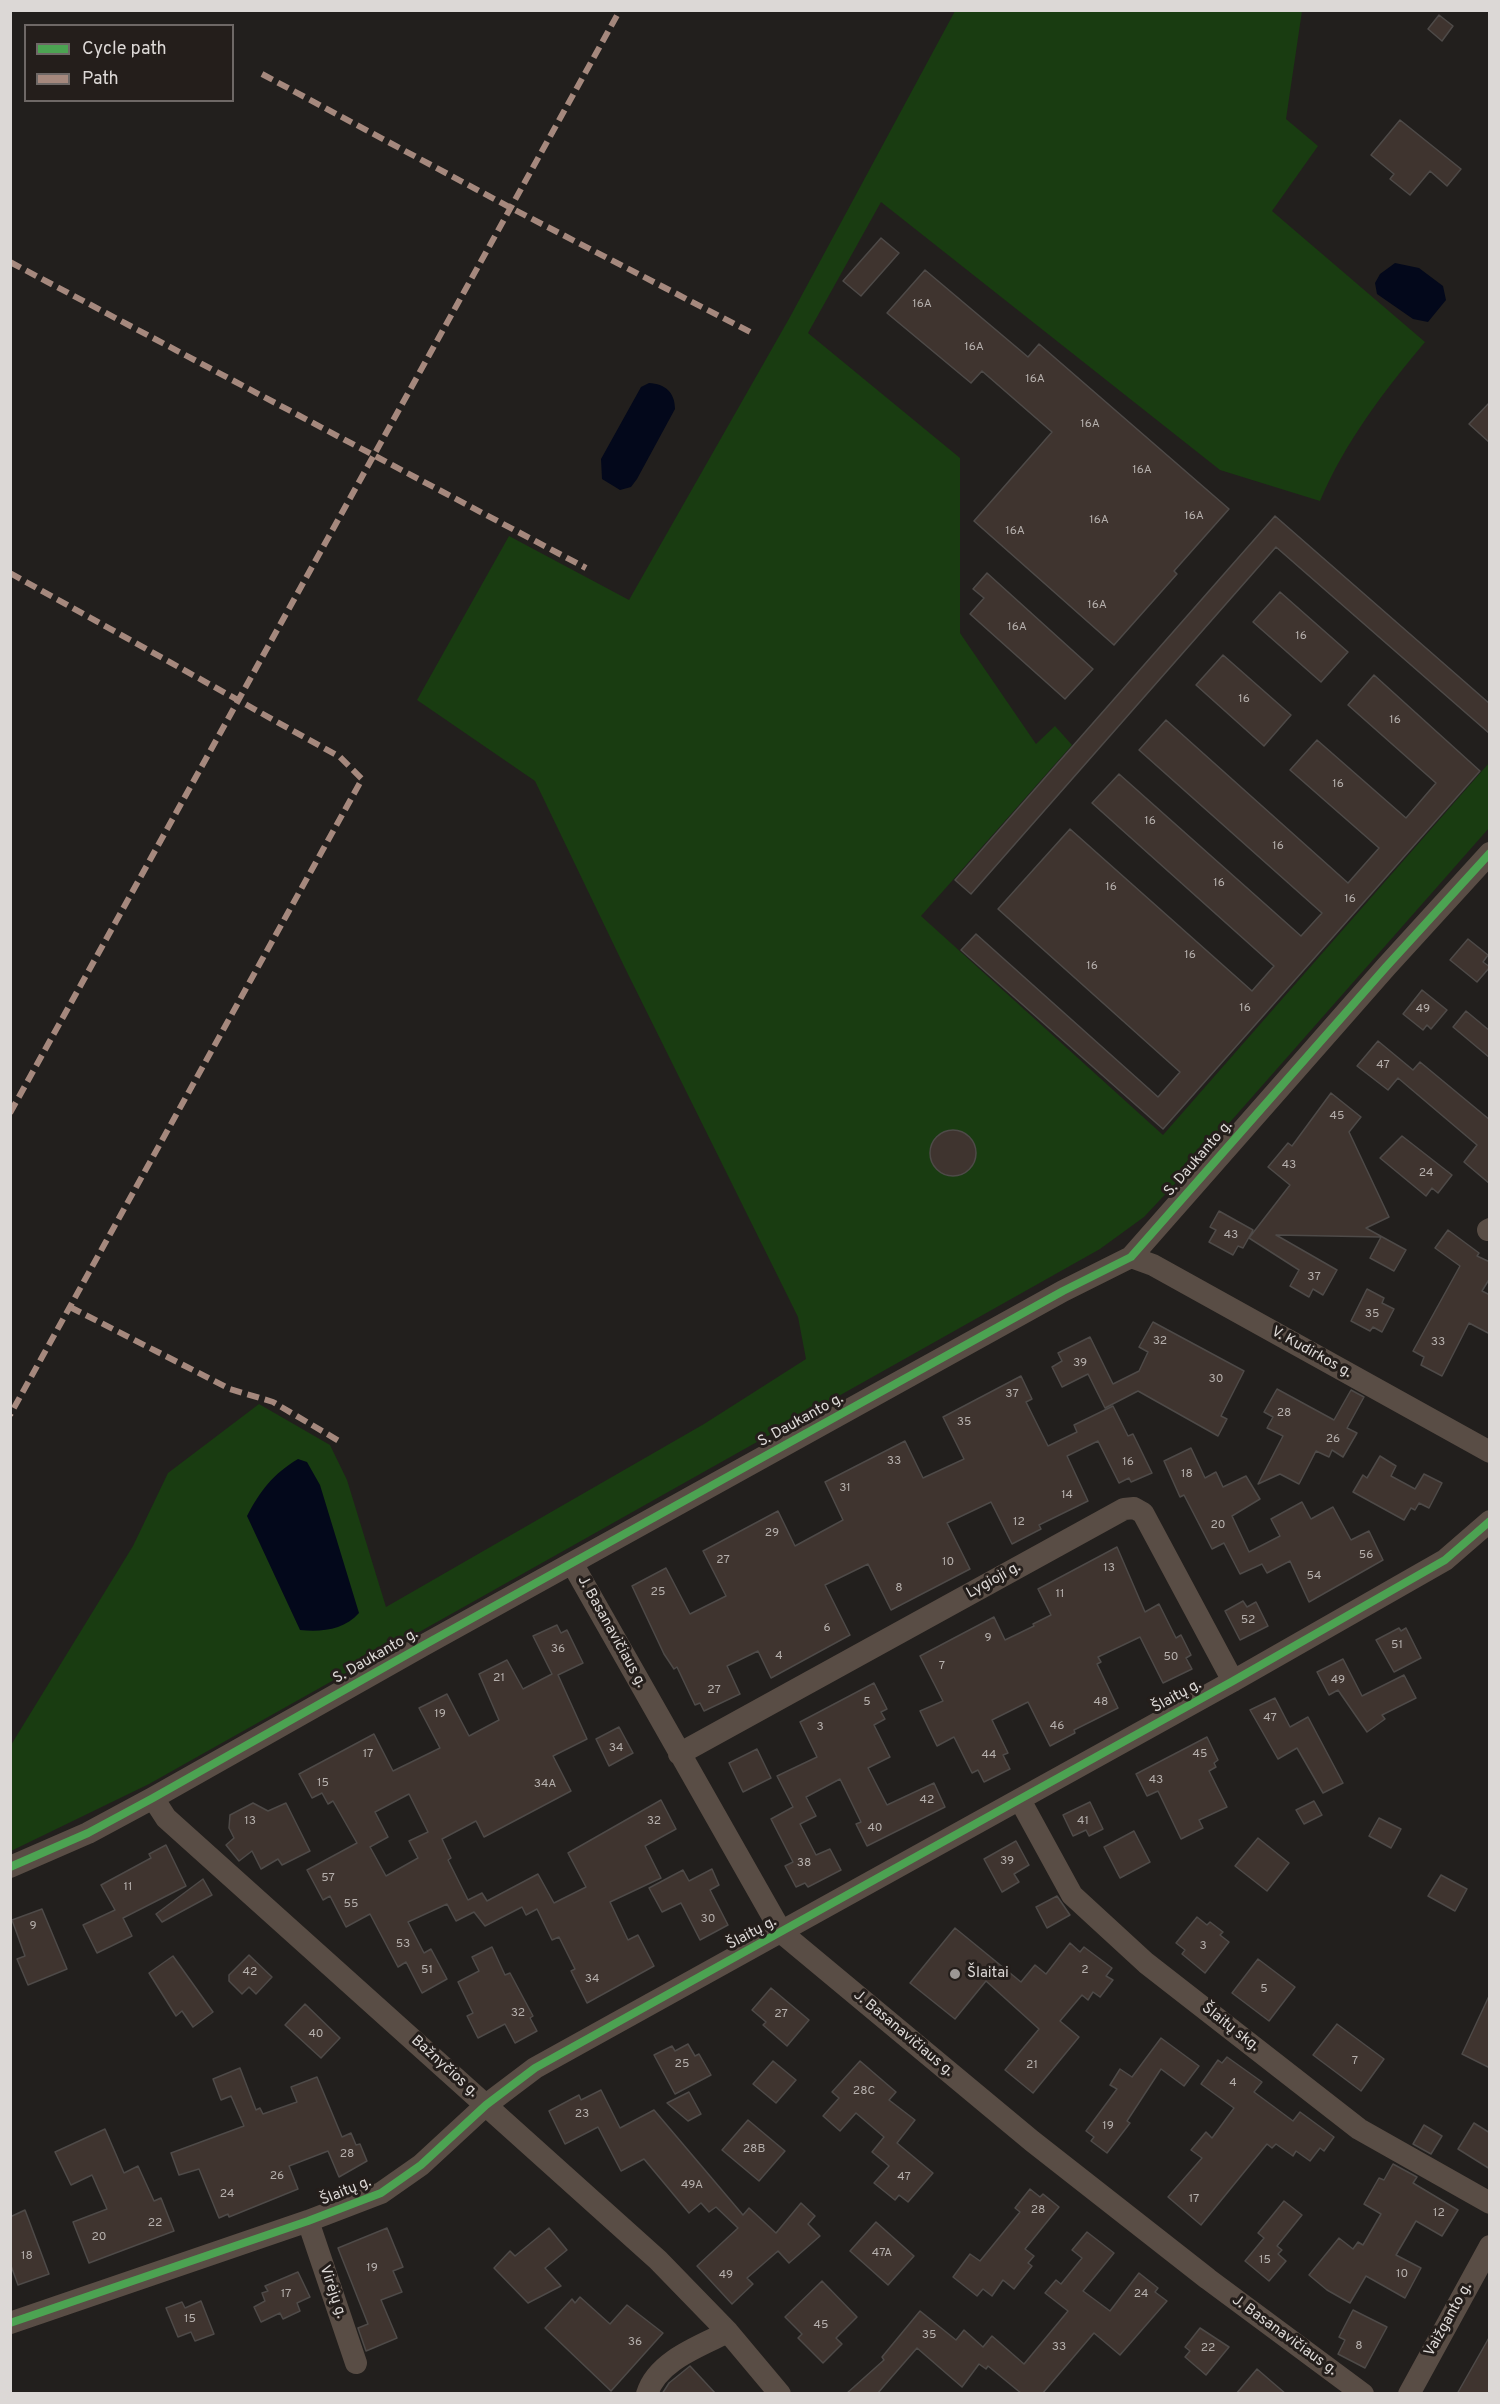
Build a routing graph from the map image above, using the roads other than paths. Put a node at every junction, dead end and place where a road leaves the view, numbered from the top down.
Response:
1 (1490, 853) edge
2 (1131, 1257) junction
3 (1490, 1452) edge
4 (1490, 1521) edge
5 (572, 1563) junction
6 (1233, 1681) junction
7 (679, 1754) junction
8 (153, 1798) junction
9 (1020, 1800) junction
10 (10, 1867) edge
11 (782, 1933) junction
12 (486, 2105) junction
13 (1490, 2203) edge
14 (308, 2221) junction
15 (1490, 2246) edge
16 (10, 2324) edge
17 (728, 2332) junction
18 (356, 2363) dead end
19 (647, 2394) edge
20 (780, 2394) edge
21 (1363, 2394) edge
22 (1409, 2394) edge

1 - 2 street, S. Daukanto g.
2 - 3 street, V. Kudirkos g.
2 - 5 street, S. Daukanto g.
4 - 6 street, Šlaitų g.
5 - 7 street, J. Basanavičiaus g.
5 - 8 street, S. Daukanto g.
6 - 7 street, Lygioji g.
6 - 9 street, Šlaitų g.
7 - 11 street, J. Basanavičiaus g.
8 - 10 street, S. Daukanto g.
8 - 12 street, Bažnyčios g.
9 - 11 street, Šlaitų g.
9 - 13 street, Šlaitų skg.
11 - 12 street, Šlaitų g.
11 - 21 street, J. Basanavičiaus g.
12 - 14 street, Šlaitų g.
12 - 17 street, Bažnyčios g.
14 - 16 street, Šlaitų g.
14 - 18 street, Virėjų g.
15 - 22 street, Vaižganto g.
17 - 19 street
17 - 20 street, Bažnyčios g.

